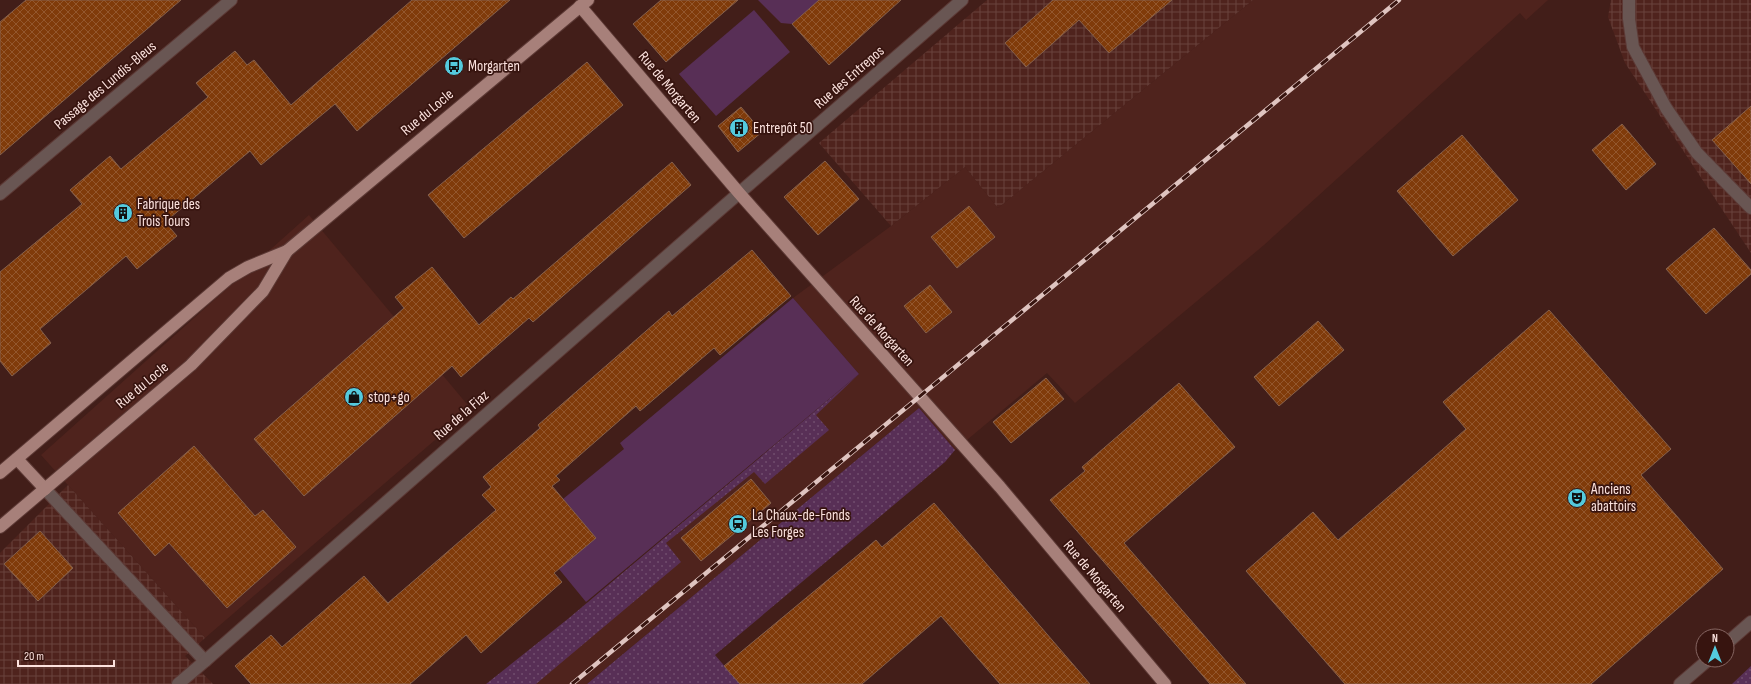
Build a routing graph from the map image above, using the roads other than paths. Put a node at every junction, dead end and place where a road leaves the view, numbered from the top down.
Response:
1 (231, 0) edge
2 (962, 0) edge
3 (1629, 0) edge
4 (581, 2) edge
5 (738, 193) junction
6 (0, 194) edge
7 (1751, 208) edge
8 (287, 251) junction
9 (16, 459) junction
10 (0, 473) edge
11 (45, 489) junction
12 (0, 527) edge
13 (1751, 622) edge
14 (1735, 636) edge
15 (205, 661) junction
16 (1699, 668) edge
17 (178, 684) edge
18 (1165, 684) edge
19 (1680, 684) edge

1 - 6 street, Passage des Lundis-Bleus
2 - 5 street, Rue des Entrepos
3 - 7 street
4 - 5 main road, Rue de Morgarten
4 - 8 main road, Rue du Locle
5 - 15 street, Rue de la Fiaz
5 - 18 main road, Rue de Morgarten
8 - 9 main road, Rue du Locle
8 - 11 main road, Rue du Locle
9 - 10 main road, Rue du Locle
9 - 11 main road
11 - 12 main road, Rue du Locle
11 - 15 street
13 - 14 street
15 - 17 street, Rue de la Fiaz
16 - 19 street

